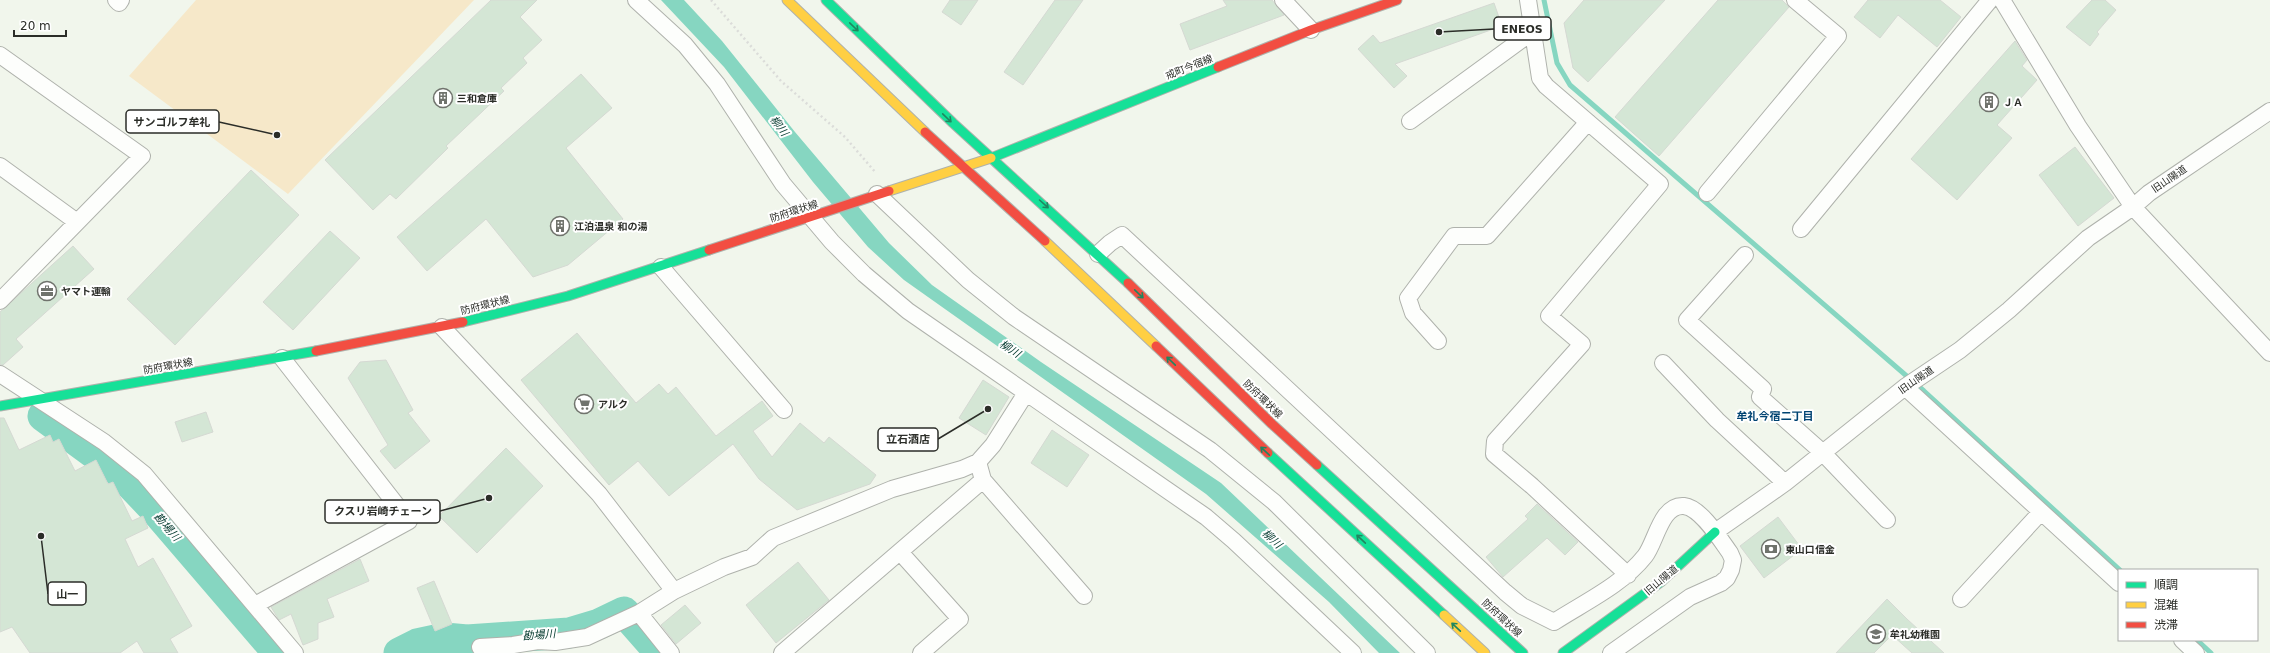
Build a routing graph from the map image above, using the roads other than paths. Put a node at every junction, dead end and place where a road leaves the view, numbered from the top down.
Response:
1 (116, 0) edge
2 (122, 0) edge
3 (636, 0) edge
4 (787, 0) edge
5 (826, 0) edge
6 (1283, 0) edge
7 (1397, 0) edge
8 (1528, 0) edge
9 (1795, 0) edge
10 (1990, 0) edge
11 (2002, 0) edge
12 (1311, 30) junction
13 (1532, 32) junction
14 (0, 55) edge
15 (2270, 110) edge
16 (1410, 121) dead end
17 (1588, 122) junction
18 (991, 158) junction
19 (0, 166) edge
20 (962, 167) junction
21 (1707, 193) dead end
22 (871, 196) junction
23 (2133, 206) junction
24 (818, 215) junction
25 (77, 222) junction
26 (1801, 229) dead end
27 (1098, 254) junction
28 (1745, 255) dead end
29 (661, 267) junction
30 (0, 301) edge
31 (442, 327) junction
32 (1438, 341) dead end
33 (2270, 353) edge
34 (282, 358) junction
35 (1663, 363) dead end
36 (0, 374) edge
37 (1904, 387) junction
38 (1026, 393) junction
39 (36, 399) junction
40 (0, 406) edge
41 (784, 410) dead end
42 (1822, 452) junction
43 (978, 462) junction
44 (983, 480) junction
45 (1785, 483) junction
46 (2041, 512) junction
47 (1887, 520) dead end
48 (1715, 532) junction
49 (900, 552) junction
50 (1628, 575) junction
51 (2118, 582) edge
52 (674, 591) junction
53 (1084, 596) dead end
54 (1961, 599) dead end
55 (254, 605) junction
56 (639, 613) junction
57 (2183, 641) edge
58 (295, 653) edge
59 (484, 653) edge
60 (671, 653) edge
61 (782, 653) edge
62 (921, 653) edge
63 (1353, 653) edge
64 (1427, 653) edge
65 (1485, 653) edge
66 (1523, 653) edge
67 (1563, 653) edge
68 (1611, 653) edge
69 (2196, 653) edge

1 - 2 street
3 - 24 street
4 - 20 main road
5 -> 18 main road, 防府環状線
6 - 12 street
7 - 12 main road, 戒町今宿線
8 - 13 street
9 - 21 street
10 - 26 street
11 - 23 street
12 - 18 main road, 戒町今宿線
13 - 16 street
13 - 17 street
14 - 25 street
15 - 23 street, 旧山陽道
17 - 32 street
17 - 50 street
18 - 20 main road, 防府環状線
18 -> 27 main road, 防府環状線
19 - 25 street
20 - 22 main road, 防府環状線
65 -> 20 main road
22 - 24 main road, 防府環状線
22 - 64 street
23 - 33 street
23 - 37 street, 旧山陽道
24 - 29 main road, 防府環状線
24 - 38 street
25 - 30 street
27 - 50 street
27 -> 66 main road, 防府環状線
28 - 42 street
29 - 31 main road, 防府環状線
29 - 41 street
31 - 34 main road, 防府環状線
31 - 52 street
34 - 39 main road, 防府環状線
34 - 55 street
35 - 45 street
36 - 39 street
37 - 42 street, 旧山陽道
37 - 46 street
38 - 43 street
38 - 63 street
39 - 40 main road, 防府環状線
39 - 55 street
42 - 45 street, 旧山陽道
42 - 47 street
43 - 44 street
43 - 52 street
44 - 49 street
44 - 53 street
45 - 48 street, 旧山陽道
46 - 51 street
46 - 54 street
48 - 50 street
48 - 67 main road, 旧山陽道
48 - 68 street
49 - 61 street
49 - 62 street
52 - 56 street
55 - 58 street
56 - 59 street
56 - 60 street
57 - 69 street

